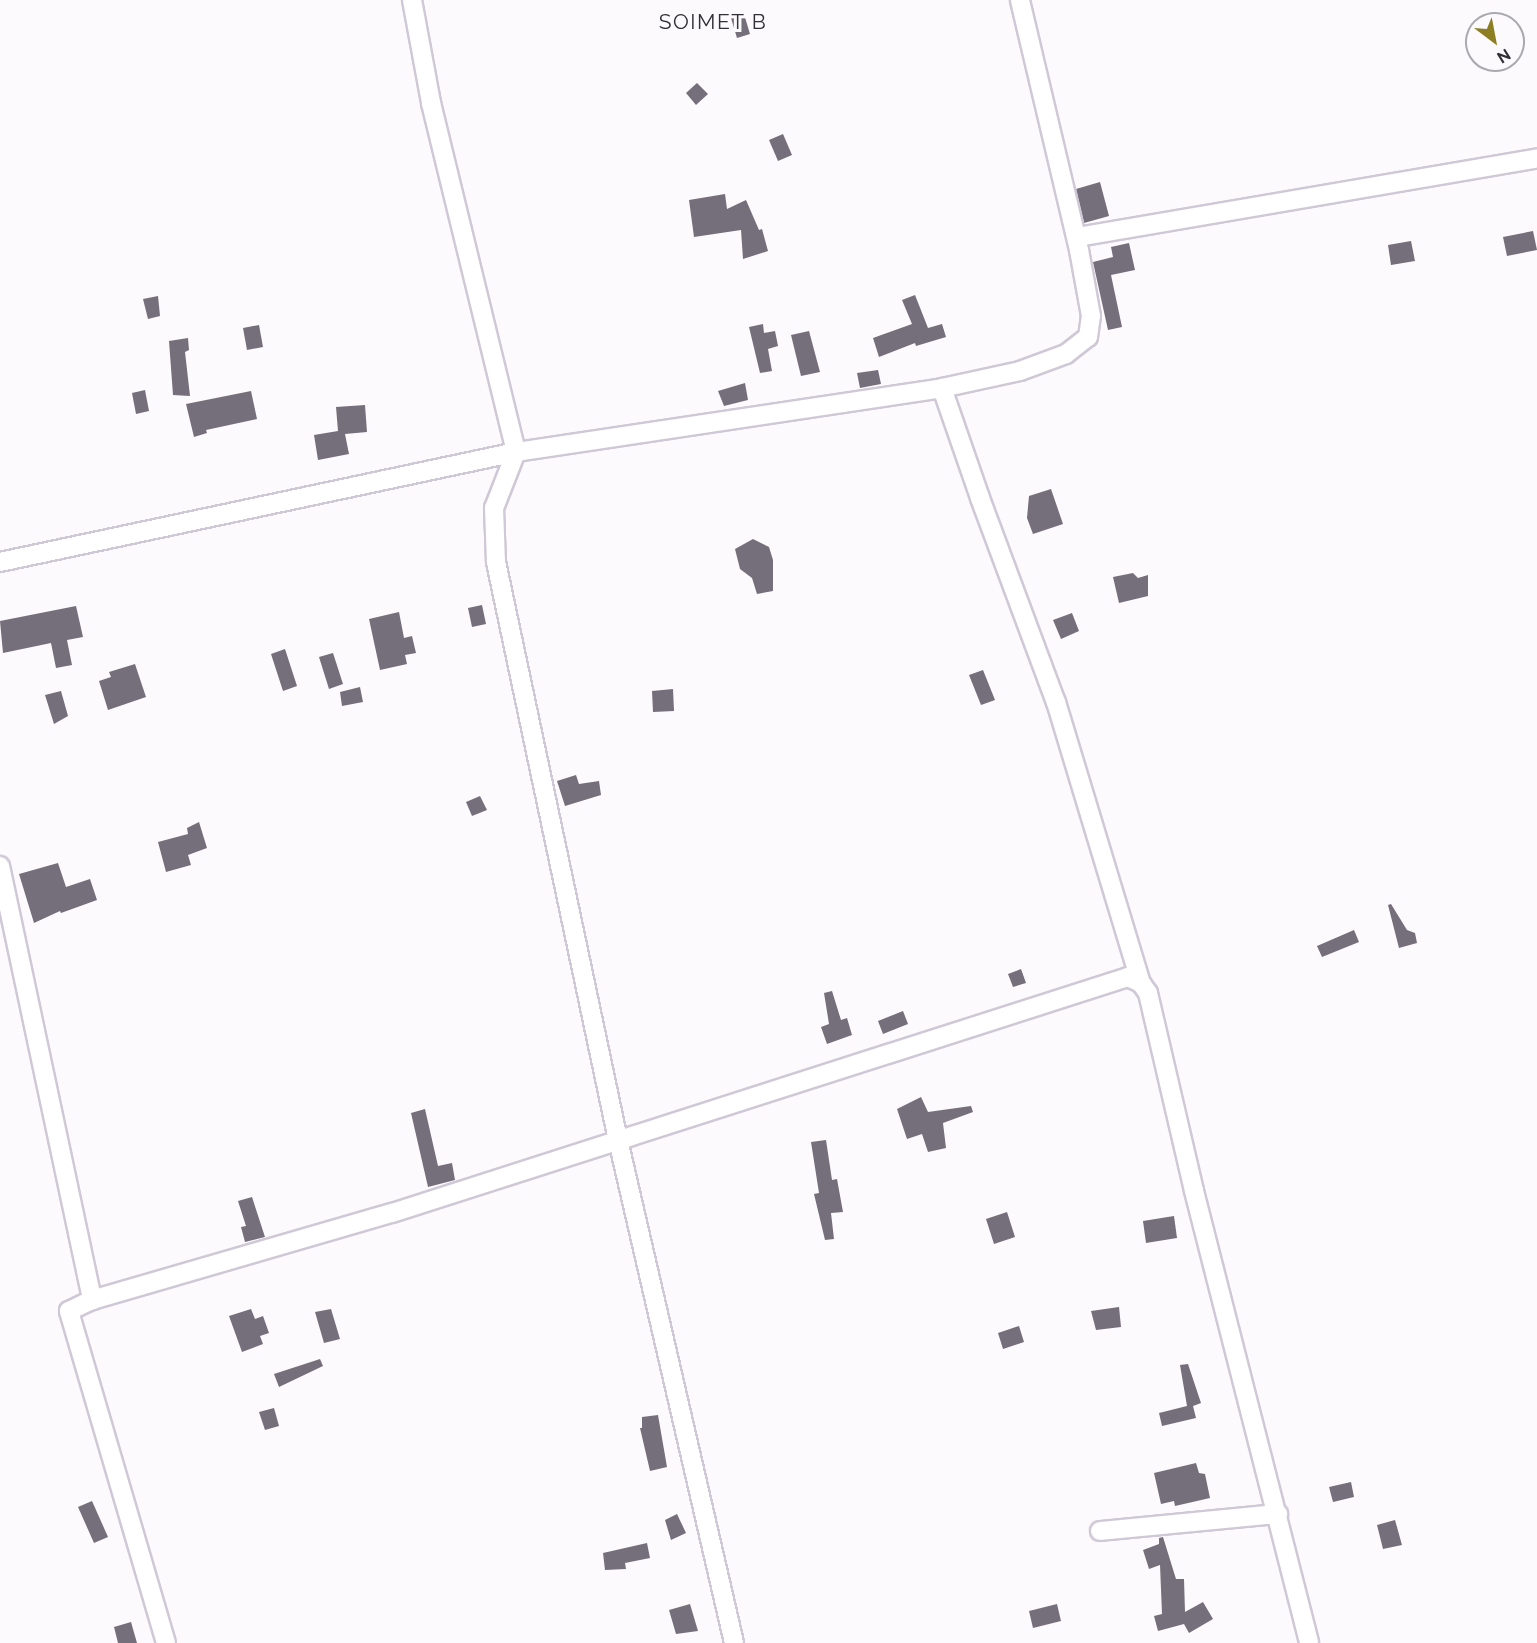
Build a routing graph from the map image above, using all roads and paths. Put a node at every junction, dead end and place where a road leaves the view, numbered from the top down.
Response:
1 (412, 0) edge
2 (1020, 0) edge
3 (1537, 158) edge
4 (1077, 237) junction
5 (942, 388) junction
6 (516, 452) junction
7 (0, 562) edge
8 (0, 866) edge
9 (1141, 983) junction
10 (618, 1140) junction
11 (92, 1300) junction
12 (1278, 1515) junction
13 (1100, 1531) dead end
14 (166, 1643) edge
15 (734, 1643) edge
16 (1309, 1643) edge

1 - 6 street
2 - 4 street
3 - 4 street
4 - 5 street
5 - 6 street
5 - 9 street
6 - 7 street
6 - 10 street
8 - 11 street
9 - 10 street
9 - 12 street
10 - 11 street
10 - 15 street
11 - 14 street
12 - 13 street
12 - 16 street

